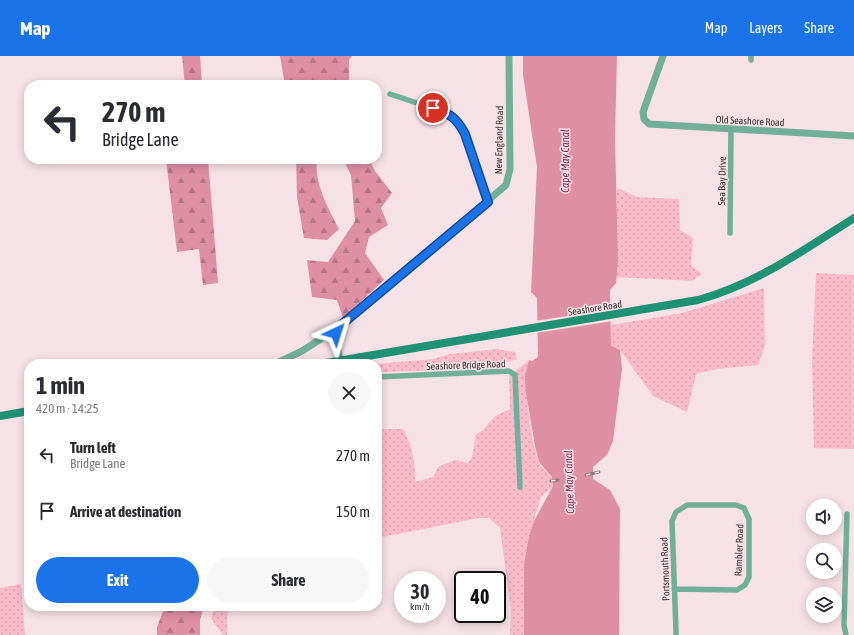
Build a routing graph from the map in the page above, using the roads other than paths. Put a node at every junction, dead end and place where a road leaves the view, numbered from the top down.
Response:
1 (509, 56) edge
2 (663, 56) edge
3 (390, 94) dead end
4 (731, 130) junction
5 (854, 136) edge
6 (488, 202) junction
7 (854, 218) edge
8 (730, 233) dead end
9 (338, 328) junction
10 (285, 359) edge
11 (340, 359) edge
12 (346, 359) edge
13 (382, 377) edge
14 (24, 413) edge
15 (0, 416) edge
16 (520, 487) dead end
17 (682, 507) joint
18 (847, 514) dead end
19 (674, 589) junction
20 (676, 635) edge
21 (846, 635) edge

1 - 6 street, New England Road
2 - 4 street, Old Seashore Road
3 - 6 street
4 - 5 street, Old Seashore Road
4 - 8 street, Sea Bay Drive
6 - 9 street, New England Road
7 - 12 main road, Seashore Road
9 - 10 street, New England Road
9 - 11 street
13 - 16 street, Seashore Bridge Road
14 - 15 main road
17 - 19 street, Portsmouth Road
17 - 19 street, Rambler Road
18 - 21 street
19 - 20 street, Portsmouth Road

